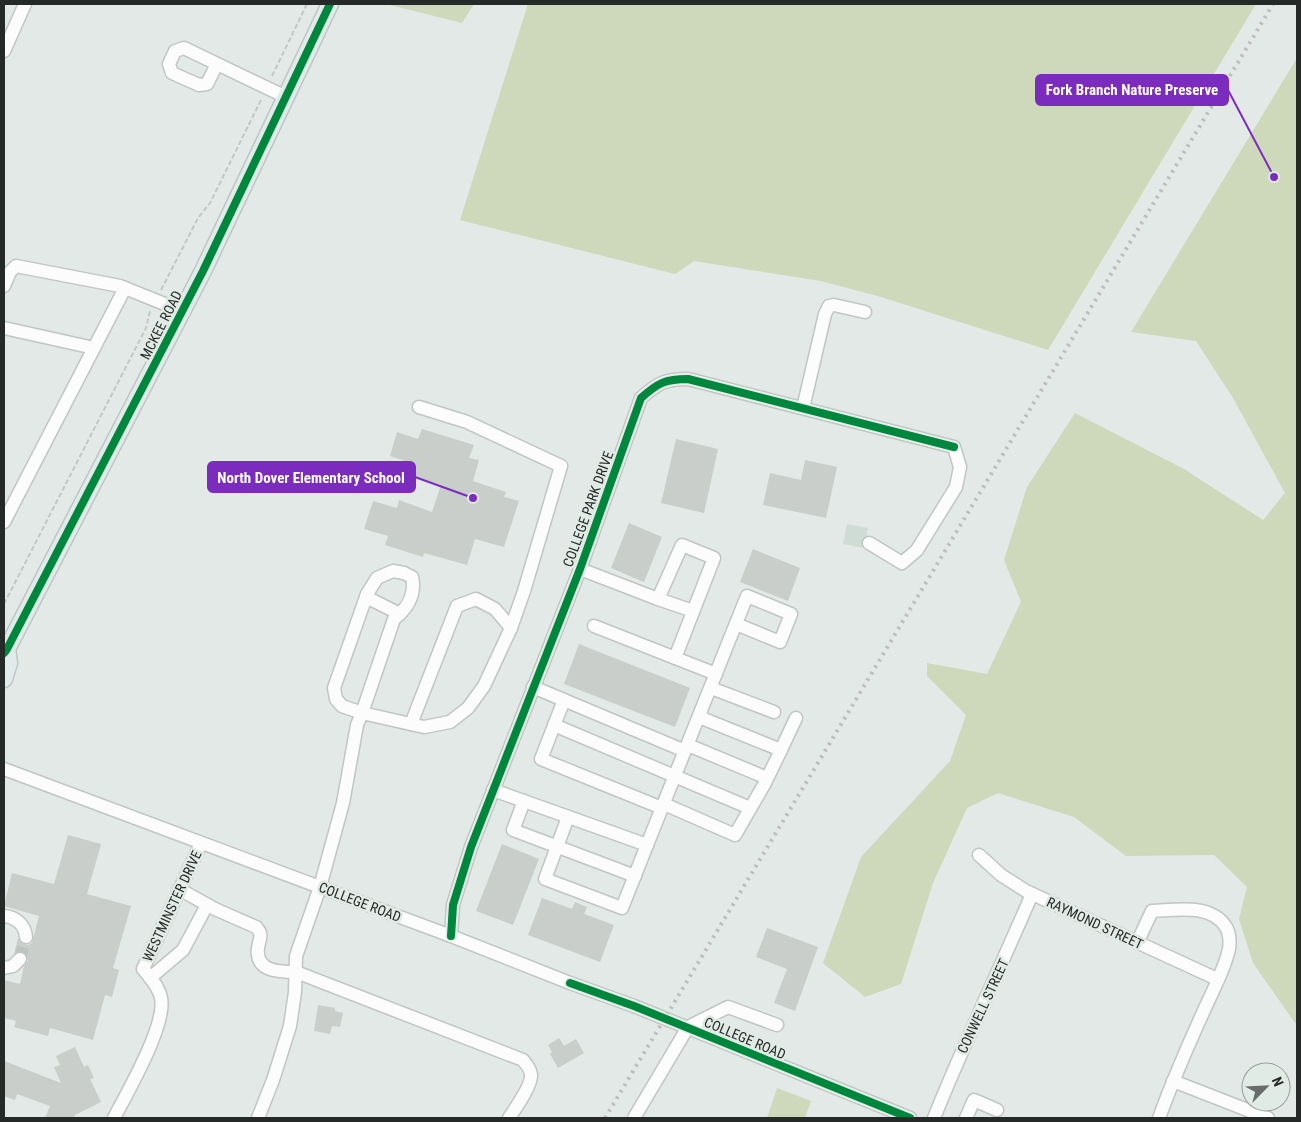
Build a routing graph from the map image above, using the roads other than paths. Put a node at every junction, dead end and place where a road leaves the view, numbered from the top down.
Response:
1 (25, 4) edge
2 (330, 4) edge
3 (4, 51) edge
4 (217, 64) dead end
5 (286, 97) junction
6 (4, 286) edge
7 (124, 288) junction
8 (182, 311) junction
9 (865, 312) dead end
10 (4, 328) edge
11 (94, 348) junction
12 (419, 407) dead end
13 (803, 408) junction
14 (4, 522) edge
15 (869, 543) dead end
16 (580, 569) junction
17 (366, 597) junction
18 (658, 599) junction
19 (693, 611) junction
20 (400, 614) junction
21 (736, 624) dead end
22 (594, 626) dead end
23 (510, 628) junction
24 (5, 651) edge
25 (675, 658) junction
26 (716, 674) junction
27 (4, 679) edge
28 (533, 687) junction
29 (711, 688) junction
30 (564, 700) junction
31 (774, 712) dead end
32 (362, 713) junction
33 (699, 717) junction
34 (796, 718) dead end
35 (411, 724) junction
36 (554, 725) junction
37 (686, 748) junction
38 (781, 750) junction
39 (4, 769) edge
40 (675, 776) junction
41 (767, 778) junction
42 (493, 790) junction
43 (524, 801) junction
44 (663, 806) junction
45 (750, 808) junction
46 (568, 817) junction
47 (201, 843) junction
48 (647, 845) junction
49 (557, 846) junction
50 (979, 855) dead end
51 (635, 876) junction
52 (320, 887) junction
53 (179, 889) junction
54 (1032, 894) junction
55 (207, 905) junction
56 (4, 916) edge
57 (451, 936) junction
58 (26, 938) dead end
59 (1137, 943) junction
60 (20, 959) dead end
61 (4, 968) edge
62 (296, 972) junction
63 (146, 974) junction
64 (1217, 979) junction
65 (777, 1025) dead end
66 (688, 1027) junction
67 (1173, 1081) junction
68 (997, 1110) dead end
69 (114, 1118) edge
70 (258, 1118) edge
71 (509, 1118) edge
72 (634, 1118) edge
73 (910, 1118) edge
74 (934, 1118) edge
75 (966, 1118) edge
76 (1159, 1118) edge
77 (1268, 1118) edge

1 - 3 street
2 - 5 main road, MCKEE ROAD
4 - 5 street
5 - 8 main road, MCKEE ROAD
6 - 7 street
7 - 8 street
7 - 11 street
8 - 24 main road, MCKEE ROAD
9 - 13 street
10 - 11 street
11 - 14 street
12 - 23 street
13 - 15 street, COLLEGE PARK DRIVE
13 - 16 street, COLLEGE PARK DRIVE
16 - 18 street
16 - 28 street, COLLEGE PARK DRIVE
17 - 20 street
17 - 20 street
17 - 32 street
18 - 19 street
18 - 19 street
19 - 25 street
20 - 32 street
21 - 26 street
22 - 25 street
23 - 35 street
23 - 35 street
24 - 27 main road, MCKEE ROAD
25 - 26 street
26 - 29 street
28 - 30 street
28 - 42 street, COLLEGE PARK DRIVE
29 - 31 street
29 - 33 street
30 - 36 street
30 - 37 street
32 - 35 street
32 - 52 street
33 - 37 street
33 - 38 street
34 - 38 street
36 - 40 street
36 - 44 street
37 - 40 street
37 - 41 street
38 - 41 street
39 - 47 street, COLLEGE ROAD
40 - 44 street
40 - 45 street
41 - 45 street
42 - 43 street
42 - 57 street, COLLEGE PARK DRIVE
43 - 46 street
43 - 49 street
44 - 45 street
44 - 48 street
46 - 48 street
46 - 49 street
47 - 52 street, COLLEGE ROAD
47 - 53 street, WESTMINSTER DRIVE
48 - 51 street
49 - 51 street
49 - 51 street
50 - 54 street, RAYMOND STREET
52 - 57 street, COLLEGE ROAD
52 - 62 street
53 - 55 street
53 - 63 street, WESTMINSTER DRIVE
54 - 59 street, RAYMOND STREET
54 - 74 street, CONWELL STREET
55 - 62 street
55 - 63 street
56 - 58 street
57 - 66 street, COLLEGE ROAD
59 - 64 street, RAYMOND STREET
59 - 64 street
60 - 61 street
62 - 70 street
62 - 71 street
63 - 69 street
64 - 67 street
65 - 66 street
66 - 72 street
66 - 73 street, COLLEGE ROAD
67 - 76 street
67 - 77 street
68 - 75 street

